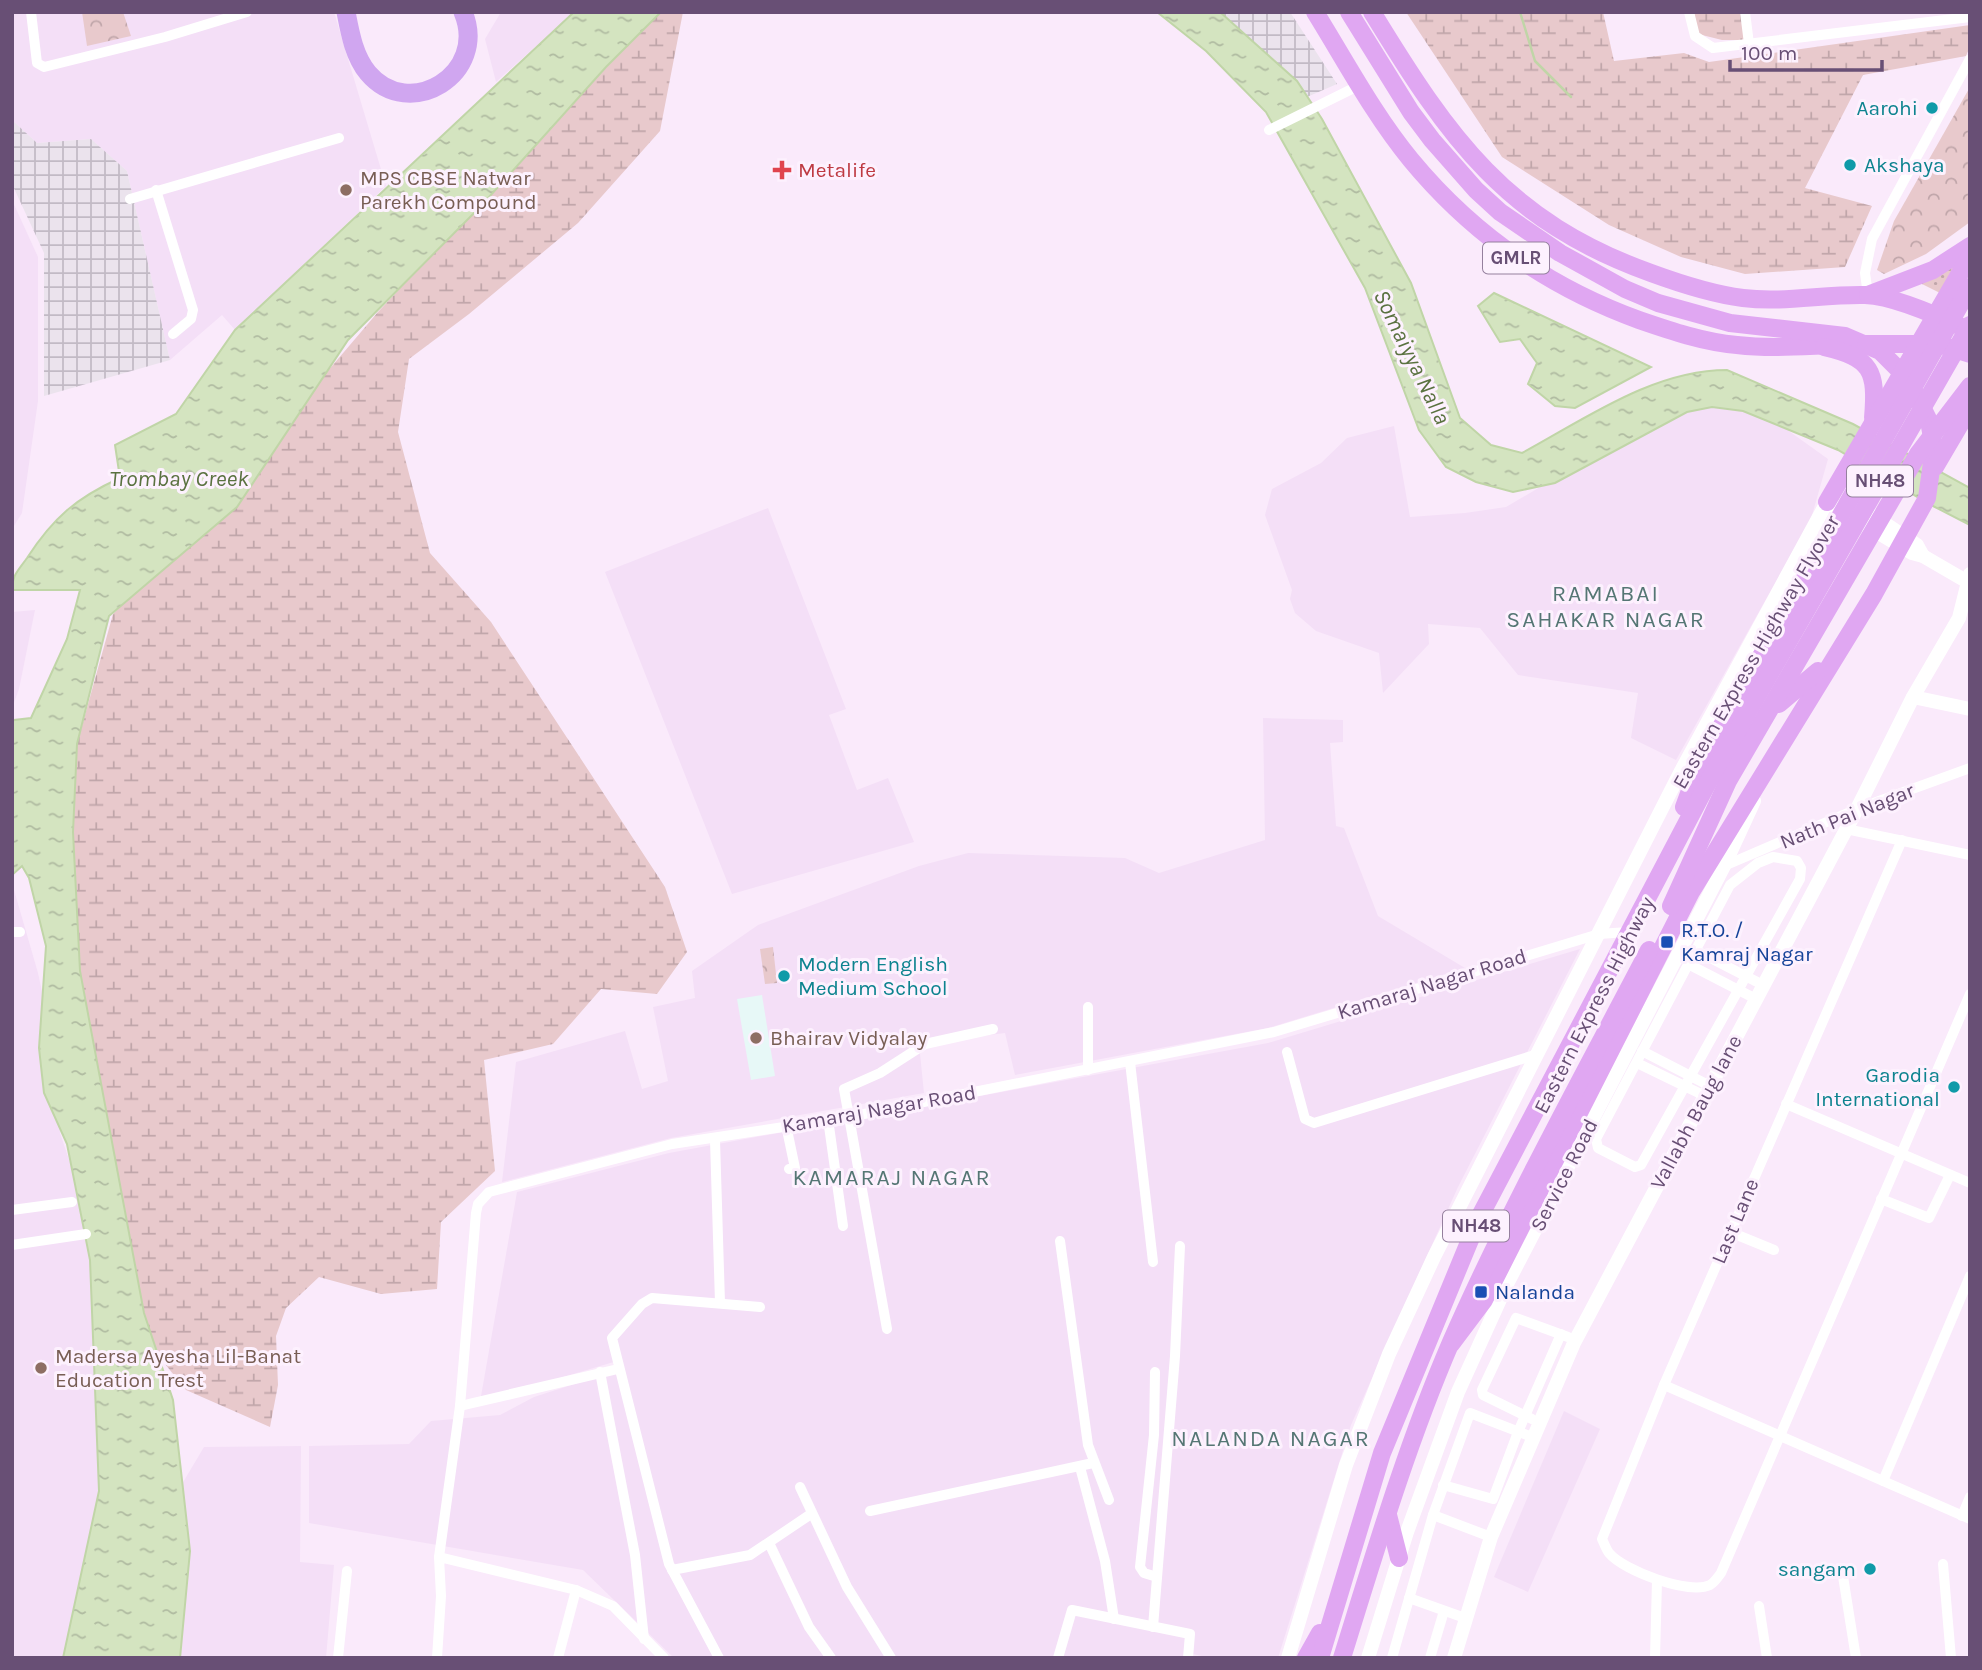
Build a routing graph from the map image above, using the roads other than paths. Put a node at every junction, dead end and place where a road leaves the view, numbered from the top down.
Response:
1 (31, 12) edge
2 (247, 12) edge
3 (346, 12) edge
4 (463, 12) edge
5 (1315, 12) edge
6 (1349, 12) edge
7 (1372, 12) edge
8 (1689, 12) edge
9 (1745, 12) edge
10 (1970, 17) edge
11 (1749, 44) junction
12 (1970, 59) edge
13 (1360, 85) junction
14 (1271, 129) dead end
15 (339, 138) dead end
16 (156, 190) junction
17 (130, 199) dead end
18 (1970, 246) edge
19 (1970, 256) edge
20 (1970, 287) edge
21 (1868, 295) junction
22 (1934, 314) junction
23 (1961, 324) edge
24 (1970, 331) edge
25 (173, 334) dead end
26 (1919, 343) junction
27 (1938, 344) junction
28 (1819, 346) junction
29 (1970, 354) edge
30 (1970, 388) edge
31 (1873, 421) junction
32 (1830, 497) junction
33 (1896, 536) junction
34 (1968, 577) edge
35 (1964, 618) edge
36 (1790, 640) junction
37 (1818, 671) junction
38 (1913, 697) junction
39 (1797, 707) junction
40 (1970, 709) edge
41 (1768, 713) junction
42 (1970, 768) edge
43 (1857, 809) junction
44 (1846, 829) junction
45 (1902, 840) junction
46 (1970, 855) edge
47 (1667, 857) joint
48 (1724, 866) junction
49 (1690, 867) junction
50 (1790, 897) junction
51 (1805, 906) junction
52 (1628, 932) junction
53 (1599, 934) junction
54 (1695, 950) junction
55 (1688, 964) junction
56 (1745, 976) junction
57 (1763, 985) junction
58 (1738, 988) junction
59 (1970, 994) edge
60 (1756, 999) junction
61 (1088, 1007) dead end
62 (993, 1029) dead end
63 (1642, 1051) junction
64 (1287, 1052) dead end
65 (1538, 1054) junction
66 (1130, 1062) junction
67 (1637, 1063) junction
68 (1088, 1070) junction
69 (1687, 1081) junction
70 (1708, 1091) junction
71 (1786, 1104) junction
72 (849, 1117) junction
73 (828, 1119) junction
74 (786, 1125) junction
75 (715, 1140) junction
76 (1901, 1153) junction
77 (1644, 1158) junction
78 (789, 1168) dead end
79 (1666, 1170) junction
80 (1950, 1175) junction
81 (1970, 1183) edge
82 (1881, 1199) junction
83 (72, 1202) dead end
84 (12, 1210) edge
85 (843, 1226) dead end
86 (1730, 1232) junction
87 (86, 1234) dead end
88 (1060, 1241) dead end
89 (12, 1245) edge
90 (1180, 1246) dead end
91 (1774, 1250) dead end
92 (1153, 1262) dead end
93 (1970, 1276) edge
94 (720, 1303) junction
95 (760, 1307) dead end
96 (887, 1329) dead end
97 (1561, 1334) junction
98 (1576, 1340) junction
99 (1451, 1344) junction
100 (618, 1368) junction
101 (1155, 1372) dead end
102 (600, 1373) junction
103 (1664, 1385) junction
104 (460, 1406) junction
105 (1532, 1418) junction
106 (1525, 1434) junction
107 (1779, 1435) junction
108 (1093, 1463) junction
109 (1080, 1467) junction
110 (1883, 1481) junction
111 (1443, 1485) junction
112 (800, 1487) dead end
113 (1970, 1497) edge
114 (1109, 1500) dead end
115 (870, 1511) dead end
116 (811, 1514) junction
117 (1388, 1515) junction
118 (1433, 1516) junction
119 (1966, 1518) edge
120 (1492, 1537) junction
121 (769, 1543) junction
122 (439, 1557) junction
123 (1399, 1558) junction
124 (1943, 1564) dead end
125 (672, 1570) junction
126 (1842, 1570) dead end
127 (347, 1571) dead end
128 (1157, 1577) junction
129 (1657, 1580) junction
130 (576, 1590) junction
131 (1409, 1598) junction
132 (1360, 1601) junction
133 (1759, 1606) dead end
134 (1444, 1611) junction
135 (1330, 1615) junction
136 (1465, 1618) junction
137 (1114, 1619) junction
138 (1153, 1627) junction
139 (644, 1639) junction
140 (338, 1658) edge
141 (437, 1658) edge
142 (558, 1658) edge
143 (664, 1658) edge
144 (719, 1658) edge
145 (831, 1658) edge
146 (891, 1658) edge
147 (1058, 1658) edge
148 (1188, 1658) edge
149 (1288, 1658) edge
150 (1306, 1658) edge
151 (1320, 1658) edge
152 (1342, 1658) edge
153 (1351, 1658) edge
154 (1368, 1658) edge
155 (1392, 1658) edge
156 (1430, 1658) edge
157 (1454, 1658) edge
158 (1655, 1658) edge
159 (1767, 1658) edge
160 (1856, 1658) edge
161 (1951, 1658) edge

1 - 2 street
3 - 4 highway
5 - 13 highway, GMLR
6 - 99 highway
7 - 21 highway, GMLR
8 - 11 street
9 - 11 street
10 - 11 street
12 - 21 street
13 - 14 street
13 - 28 highway, GMLR
15 - 16 street
16 - 17 street
16 - 25 street
18 - 21 highway
19 - 22 highway
20 - 23 highway
21 - 22 highway, GMLR
22 - 23 highway, GMLR
22 - 26 highway
23 - 24 highway, GMLR
23 - 27 highway
23 - 36 highway, Eastern Express Highway Flyover / NH48
26 - 27 highway, GMLR
26 - 28 highway, GMLR
26 - 31 highway
27 - 29 highway, GMLR
27 - 36 highway
28 - 31 highway
30 - 33 highway
30 - 36 highway, Eastern Express Highway / NH48
31 - 32 highway
32 - 33 street
32 - 53 street
33 - 34 street
33 - 37 highway
34 - 35 street, Vallabh Baug lane
35 - 38 street, Vallabh Baug lane
36 - 41 highway, Eastern Express Highway / NH48
36 - 47 highway, Eastern Express Highway Flyover / NH48
37 - 39 highway
37 - 41 highway
38 - 40 street
38 - 43 street, Vallabh Baug lane
39 - 48 street, Service Road
39 - 49 highway
41 - 49 highway, Eastern Express Highway / NH48
42 - 43 street, Nath Pai Nagar
43 - 44 street, Vallabh Baug lane
43 - 48 street, Nath Pai Nagar
44 - 45 street
44 - 51 street, Vallabh Baug lane
45 - 46 street
45 - 71 street, Last Lane
47 - 52 highway, Eastern Express Highway / NH48
48 - 123 street, Service Road
49 - 99 highway, Eastern Express Highway / NH48
50 - 51 street
50 - 54 street
50 - 56 street
51 - 57 street, Vallabh Baug lane
52 - 53 street, Kamaraj Nagar Road
52 - 135 highway, Eastern Express Highway / NH48
53 - 65 street
53 - 66 street, Kamaraj Nagar Road
54 - 55 street
54 - 56 street
55 - 58 street
55 - 63 street
56 - 57 street
56 - 58 street
57 - 60 street, Vallabh Baug lane
58 - 60 street
58 - 69 street
59 - 76 street
60 - 70 street, Vallabh Baug lane
61 - 68 street
62 - 72 street
63 - 67 street
63 - 69 street
64 - 65 street
65 - 149 street
66 - 68 street, Kamaraj Nagar Road
66 - 92 street
67 - 69 street
67 - 77 street
68 - 72 street, Kamaraj Nagar Road
69 - 70 street
69 - 77 street
70 - 79 street, Vallabh Baug lane
71 - 76 street
71 - 86 street, Last Lane
72 - 73 street, Kamaraj Nagar Road
72 - 96 street
73 - 74 street, Kamaraj Nagar Road
73 - 85 street
74 - 75 street, Kamaraj Nagar Road
74 - 78 street
75 - 94 street
75 - 104 street, Kamaraj Nagar Road
76 - 80 street
76 - 82 street
77 - 79 street
79 - 98 street, Vallabh Baug lane
80 - 81 street
80 - 82 street
82 - 107 street
83 - 84 street
86 - 91 street
86 - 103 street, Last Lane
87 - 89 street
88 - 108 street
90 - 128 street
93 - 110 street
94 - 95 street
94 - 100 street
97 - 98 street
97 - 105 street
97 - 105 street
98 - 105 street, Vallabh Baug lane
99 - 117 highway, Eastern Express Highway / NH48
100 - 102 street
100 - 125 street
101 - 128 street
102 - 104 street
102 - 139 street
103 - 107 street
103 - 129 street, Last Lane
104 - 122 street, Kamaraj Nagar Road
105 - 106 street, Vallabh Baug lane
106 - 111 street
106 - 111 street
106 - 120 street, Vallabh Baug lane
107 - 110 street
107 - 129 street
108 - 109 street
108 - 114 street
109 - 115 street
109 - 137 street
110 - 119 street
111 - 118 street
112 - 116 street
113 - 119 street
116 - 121 street
116 - 146 street
117 - 123 highway
117 - 132 highway, Eastern Express Highway / NH48
118 - 120 street
118 - 131 street
120 - 136 street, Vallabh Baug lane
121 - 125 street
121 - 145 street
122 - 130 street
122 - 141 street, Kamaraj Nagar Road
123 - 154 street, Service Road
124 - 161 street
125 - 144 street
126 - 160 street
127 - 140 street
128 - 138 street
129 - 158 street
130 - 139 street
130 - 142 street
131 - 134 street
131 - 155 street
132 - 152 highway, NH48
132 - 153 highway
133 - 159 street
134 - 136 street
134 - 156 street
135 - 150 highway
135 - 151 highway, NH48
136 - 157 street, Vallabh Baug lane
137 - 138 street
137 - 147 street
138 - 148 street
139 - 143 street

